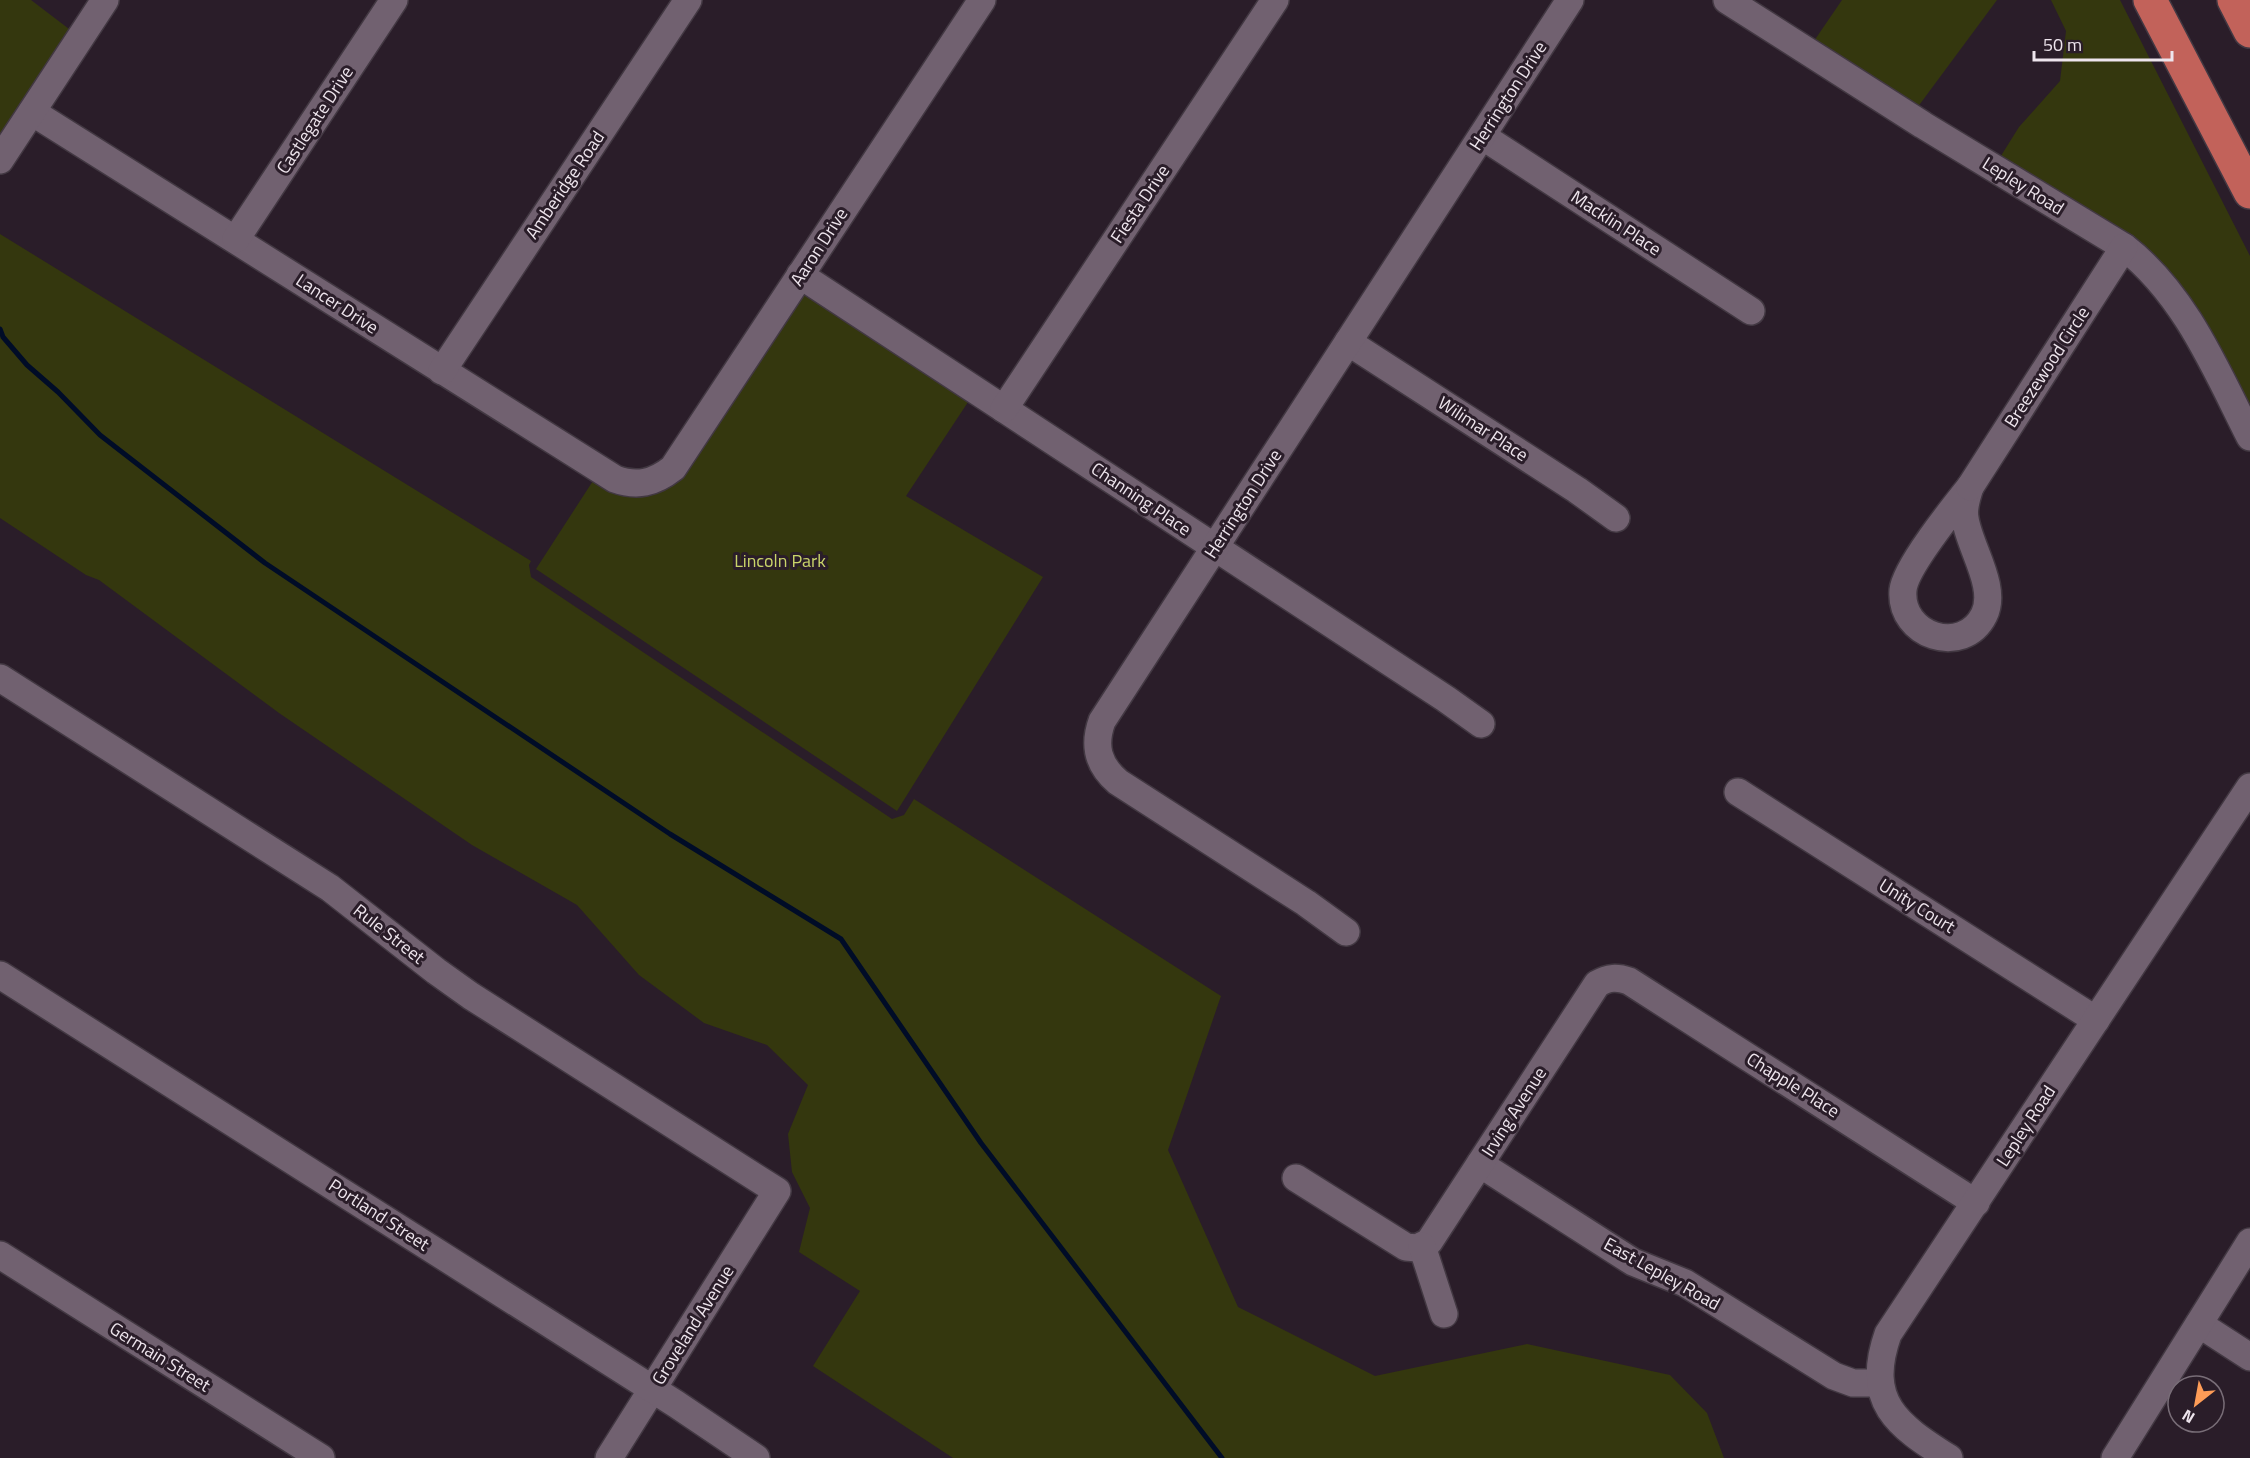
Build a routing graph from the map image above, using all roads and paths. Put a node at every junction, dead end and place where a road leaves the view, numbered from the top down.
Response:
1 (105, 0) edge
2 (394, 0) edge
3 (688, 0) edge
4 (982, 0) edge
5 (1275, 0) edge
6 (1570, 0) edge
7 (1727, 0) edge
8 (2150, 0) edge
9 (2234, 0) edge
10 (2250, 31) edge
11 (32, 111) junction
12 (1482, 136) junction
13 (0, 160) edge
14 (2250, 192) edge
15 (236, 239) junction
16 (2124, 247) junction
17 (800, 275) junction
18 (1751, 311) dead end
19 (1348, 342) junction
20 (442, 371) junction
21 (1004, 409) junction
22 (2250, 437) edge
23 (646, 483) joint
24 (1970, 486) junction
25 (1616, 518) dead end
26 (1214, 548) junction
27 (0, 678) edge
28 (1481, 724) dead end
29 (2250, 787) edge
30 (1738, 792) dead end
31 (1346, 932) dead end
32 (0, 975) edge
33 (1606, 979) joint
34 (2096, 1020) junction
35 (1480, 1164) junction
36 (1296, 1178) dead end
37 (777, 1191) joint
38 (1976, 1203) junction
39 (2250, 1242) edge
40 (1422, 1246) junction
41 (0, 1255) edge
42 (1444, 1314) dead end
43 (2199, 1324) junction
44 (2250, 1357) edge
45 (1880, 1383) junction
46 (652, 1390) junction
47 (747, 1451) edge
48 (321, 1458) edge
49 (609, 1458) edge
50 (1949, 1458) edge
51 (2115, 1458) edge

1 - 11 street
2 - 15 street, Castlegate Drive
3 - 20 street, Amberidge Road
4 - 17 street, Aaron Drive
5 - 21 street, Fiesta Drive
6 - 12 street, Herrington Drive
7 - 16 street, Lepley Road
8 - 14 highway
9 - 10 highway
11 - 13 street
11 - 15 street, Lancer Drive
12 - 18 street, Macklin Place
12 - 19 street, Herrington Drive
15 - 20 street, Lancer Drive
16 - 22 street, Lepley Road
16 - 24 street, Breezewood Circle
17 - 21 street, Channing Place
17 - 23 street, Aaron Drive
19 - 25 street, Wilimar Place
19 - 26 street, Herrington Drive
20 - 23 street, Lancer Drive
21 - 26 street, Channing Place
24 - 24 street, Breezewood Circle
26 - 28 street, Channing Place
26 - 31 street, Herrington Drive
27 - 37 street, Rule Street
29 - 34 street, Lepley Road
30 - 34 street, Unity Court
32 - 46 street, Portland Street
33 - 35 street, Irving Avenue
33 - 38 street, Chapple Place
34 - 38 street, Lepley Road
35 - 40 street, Irving Avenue
35 - 45 street, East Lepley Road
36 - 40 street
37 - 46 street, Groveland Avenue
38 - 45 street, Lepley Road
39 - 43 street
40 - 42 street
41 - 48 street, Germain Street
43 - 44 street
43 - 51 street
45 - 50 street, Lepley Road
46 - 47 street, Portland Street
46 - 49 street, Groveland Avenue

